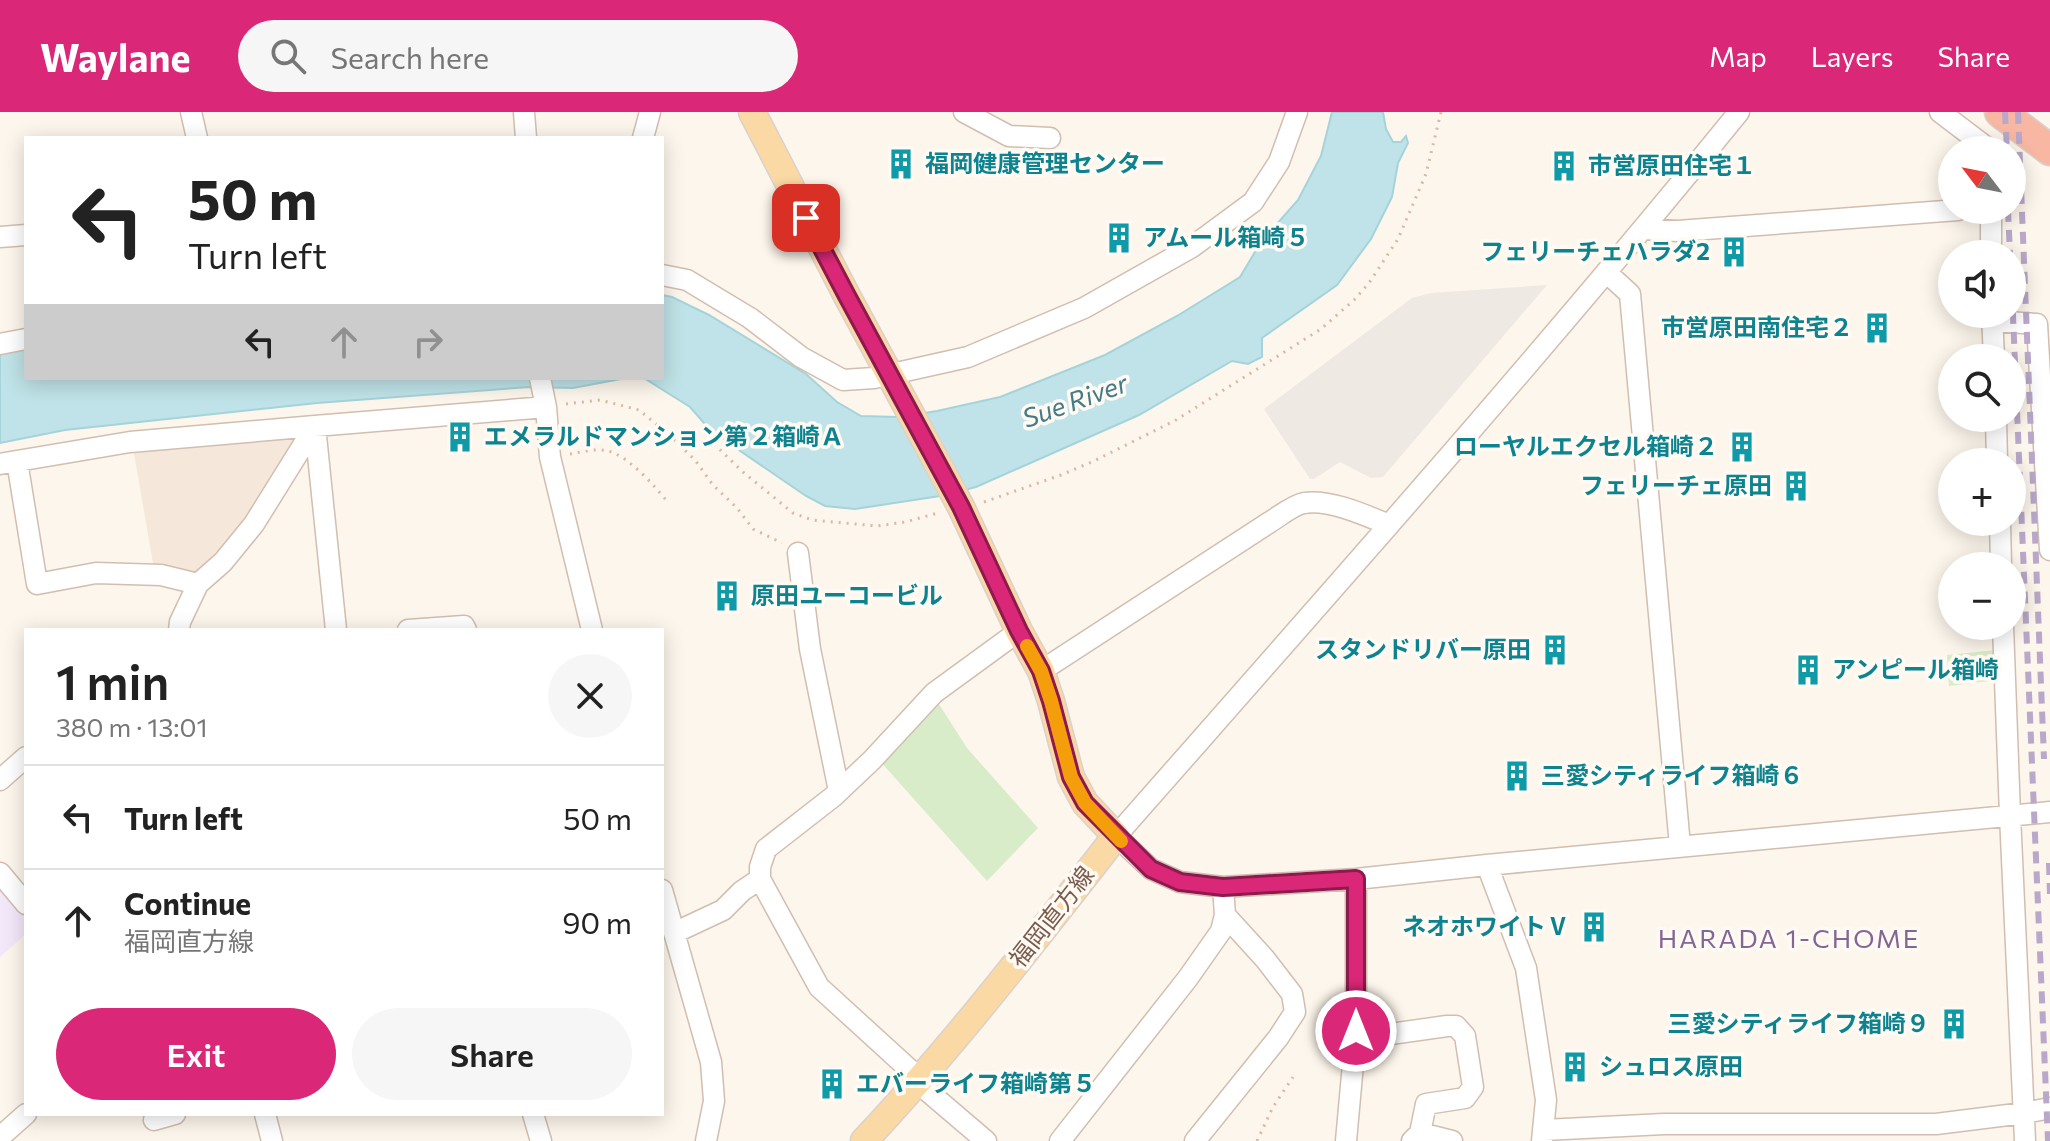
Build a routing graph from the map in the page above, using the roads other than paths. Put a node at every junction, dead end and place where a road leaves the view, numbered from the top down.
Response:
1 (191, 112) edge
2 (524, 112) edge
3 (650, 112) edge
4 (752, 112) edge
5 (964, 112) edge
6 (1297, 112) edge
7 (1739, 112) edge
8 (1940, 112) edge
9 (2000, 112) edge
10 (197, 136) edge
11 (526, 136) edge
12 (644, 136) edge
13 (1972, 136) edge
14 (1050, 138) dead end
15 (2050, 150) edge
16 (1938, 212) edge
17 (1644, 229) junction
18 (24, 235) edge
19 (0, 237) edge
20 (1606, 272) junction
21 (664, 275) edge
22 (2026, 323) edge
23 (24, 339) edge
24 (0, 344) edge
25 (541, 381) edge
26 (894, 382) junction
27 (546, 407) junction
28 (315, 426) junction
29 (8, 463) edge
30 (1389, 525) junction
31 (2050, 550) edge
32 (798, 553) road end
33 (198, 584) junction
34 (177, 627) edge
35 (336, 628) edge
36 (436, 628) edge
37 (465, 628) edge
38 (592, 628) edge
39 (1019, 631) junction
40 (2004, 640) edge
41 (1041, 671) junction
42 (24, 759) edge
43 (0, 780) edge
44 (839, 791) junction
45 (2050, 812) edge
46 (2010, 815) junction
47 (1116, 836) junction
48 (1680, 846) junction
49 (1487, 865) junction
50 (0, 873) edge
51 (760, 879) junction
52 (1356, 879) junction
53 (1223, 887) junction
54 (664, 897) edge
55 (24, 902) edge
56 (1225, 915) junction
57 (674, 933) junction
58 (1355, 1039) junction
59 (919, 1082) junction
60 (2050, 1108) edge
61 (2024, 1113) junction
62 (24, 1116) edge
63 (168, 1116) edge
64 (266, 1116) edge
65 (534, 1116) edge
66 (154, 1120) dead end
67 (1663, 1132) edge
68 (1543, 1136) edge
69 (0, 1137) edge
70 (1416, 1137) edge
71 (272, 1141) edge
72 (541, 1141) edge
73 (706, 1141) edge
74 (864, 1141) edge
75 (986, 1141) edge
76 (1060, 1141) edge
77 (1195, 1141) edge
78 (1346, 1141) edge
79 (1452, 1141) edge
80 (2025, 1141) edge

1 - 10 street
2 - 11 street
3 - 12 street
4 - 26 main road
5 - 14 street
6 - 26 street
7 - 17 street
8 - 13 street
9 - 15 highway
16 - 17 street
17 - 20 street
18 - 19 street
20 - 30 street
20 - 48 street
21 - 26 street
22 - 31 street
23 - 24 street
25 - 27 street
26 - 39 main road
27 - 28 street
27 - 38 street
28 - 29 street
28 - 33 street
28 - 35 street
29 - 33 street
30 - 41 street
30 - 47 street
32 - 44 street
33 - 34 street
36 - 37 street
39 - 41 main road
39 - 44 street
40 - 46 street
41 - 47 main road
42 - 43 street
44 - 51 street
45 - 46 street
46 - 48 street
46 - 61 street
47 - 53 street
47 - 59 main road, 福岡直方線
48 - 49 street
49 - 52 street
49 - 68 street
50 - 55 street
51 - 57 street
51 - 59 street
52 - 53 street
52 - 58 street
53 - 56 street
54 - 57 street
56 - 76 street
56 - 77 street
57 - 73 street
58 - 70 street
58 - 78 street
59 - 74 main road, 福岡直方線
59 - 75 street
60 - 61 street
61 - 67 street
61 - 80 street
62 - 69 street
63 - 66 street
64 - 71 street
65 - 72 street
67 - 68 street
70 - 79 street

